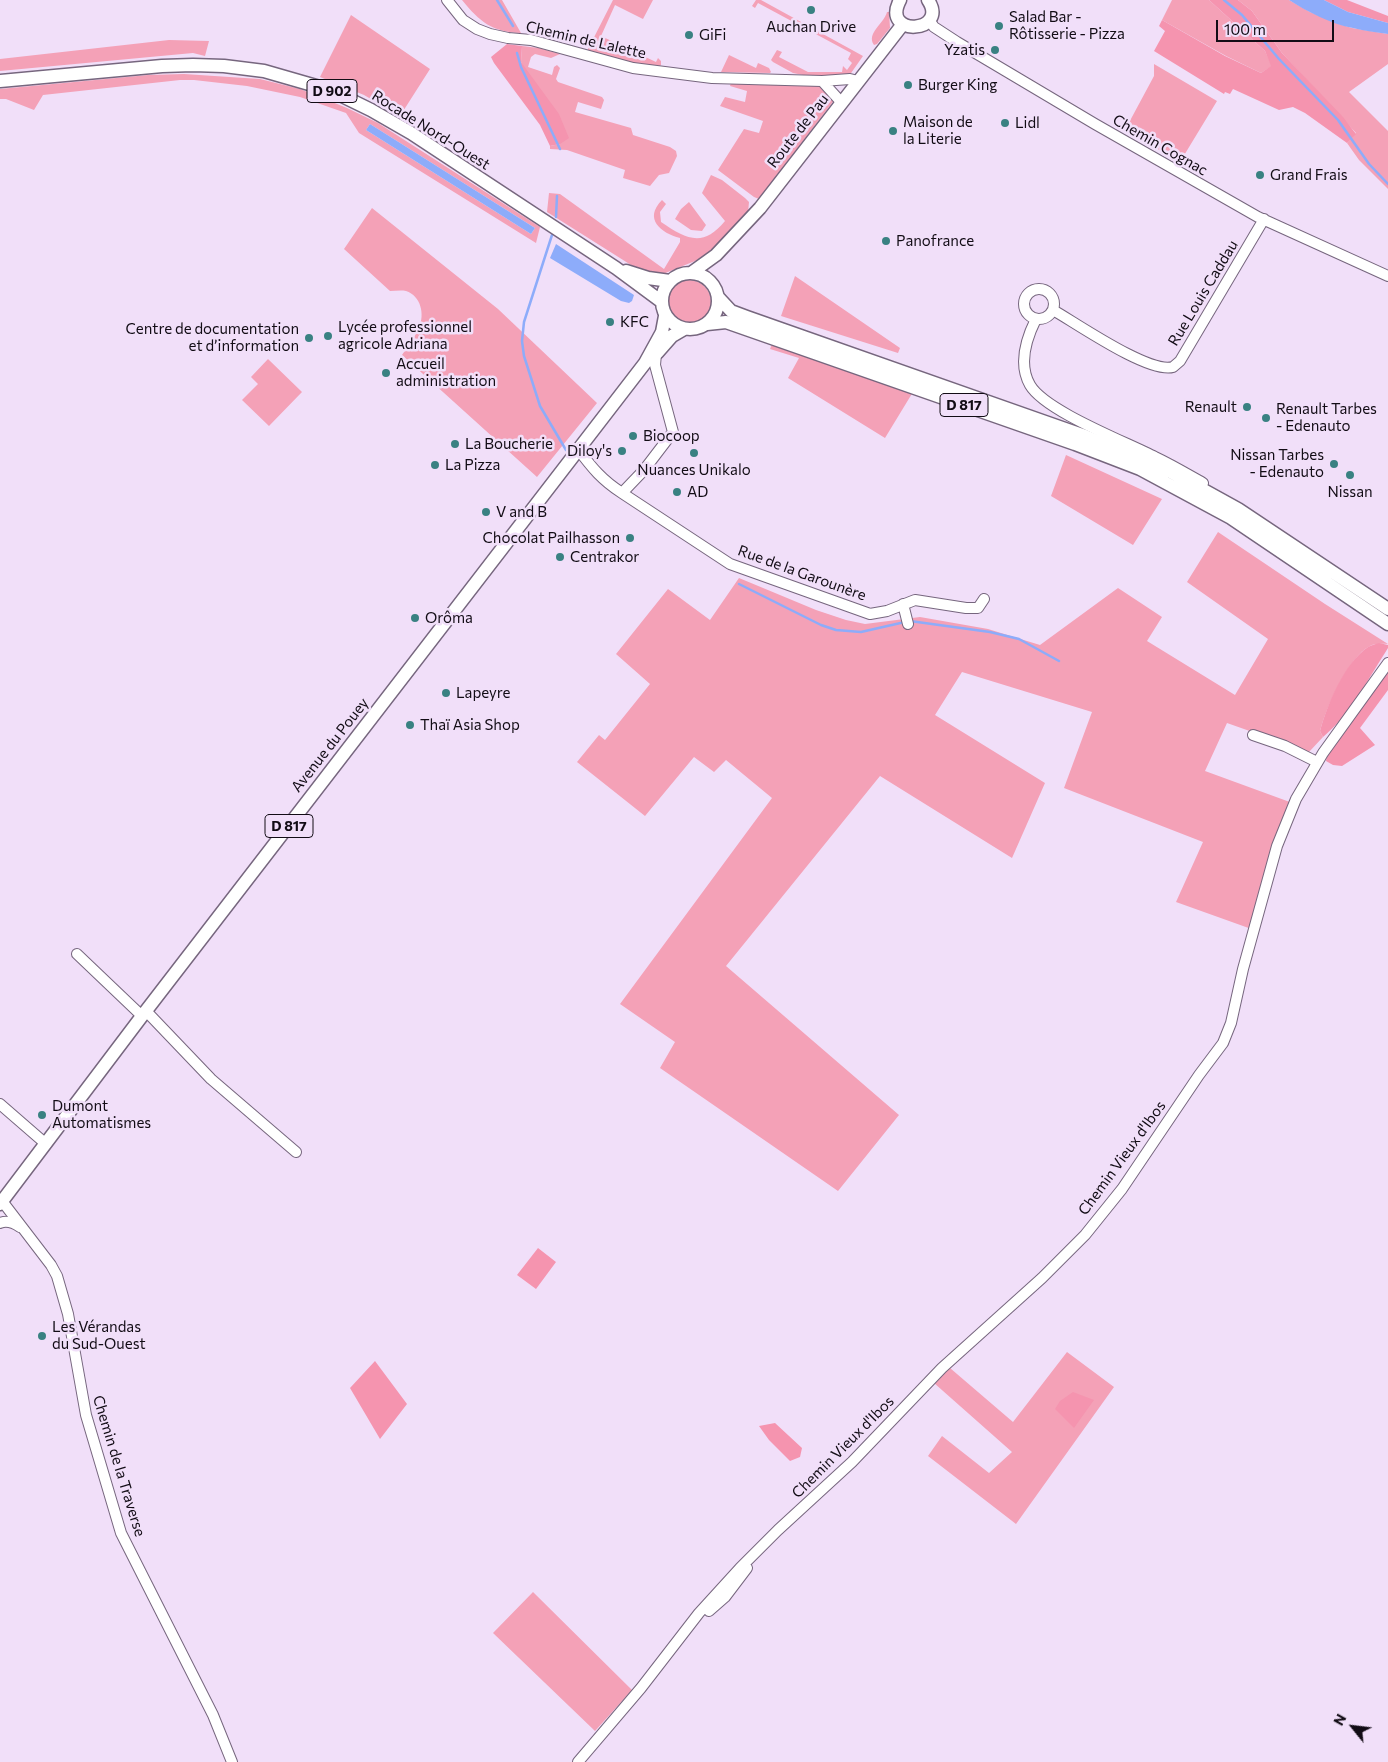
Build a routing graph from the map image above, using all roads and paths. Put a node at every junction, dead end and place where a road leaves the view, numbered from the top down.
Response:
1 (447, 0) edge
2 (900, 0) edge
3 (930, 1) edge
4 (929, 20) junction
5 (903, 24) junction
6 (0, 80) edge
7 (822, 81) junction
8 (858, 81) junction
9 (841, 102) junction
10 (1264, 219) junction
11 (716, 255) junction
12 (616, 268) junction
13 (691, 273) junction
14 (1388, 276) edge
15 (670, 282) junction
16 (710, 282) junction
17 (718, 297) junction
18 (662, 302) junction
19 (1053, 310) junction
20 (666, 316) junction
21 (1036, 319) junction
22 (707, 324) junction
23 (684, 329) junction
24 (656, 354) junction
25 (645, 363) junction
26 (578, 449) junction
27 (622, 493) junction
28 (1238, 509) junction
29 (984, 599) dead end
30 (903, 604) junction
31 (1388, 609) edge
32 (908, 622) dead end
33 (1388, 624) edge
34 (1388, 663) edge
35 (1253, 735) dead end
36 (1317, 762) junction
37 (77, 954) dead end
38 (144, 1014) junction
39 (0, 1104) edge
40 (46, 1144) junction
41 (296, 1152) dead end
42 (1, 1203) edge
43 (0, 1223) edge
44 (23, 1228) junction
45 (232, 1762) edge
46 (578, 1762) edge

1 - 7 street, Chemin de Lalette
2 - 5 main road
3 - 4 main road
4 - 5 main road
4 - 10 street, Chemin Cognac
5 - 8 main road, Route de Pau
6 - 12 main road, Rocade Nord-Ouest / D 902
7 - 8 street, Chemin de Lalette
7 - 9 street
8 - 9 main road, Route de Pau
9 - 11 main road, Route de Pau
10 - 14 street, Chemin Cognac
10 - 19 street, Rue Louis Caddau
11 - 13 main road, Route de Pau
11 - 16 main road
12 - 15 main road, Rocade Nord-Ouest / D 902
12 - 18 main road, Rocade Nord-Ouest / D 902
13 - 15 main road, Route de Pau
13 - 16 main road
15 - 18 main road
16 - 17 main road
17 - 22 main road
17 - 28 main road, D 817
18 - 20 main road
19 - 21 street
19 - 21 street
20 - 23 main road
20 - 25 main road, D 817
21 - 28 street
22 - 23 main road
22 - 33 main road, D 817
23 - 24 main road, D 817
24 - 25 main road, D 817
24 - 27 street
25 - 26 main road, D 817
26 - 27 street, Rue de la Garounère
26 - 38 main road, Avenue du Pouey / D 817
27 - 30 street, Rue de la Garounère
28 - 31 main road, D 817
29 - 30 street, Rue de la Garounère
30 - 32 street
34 - 36 street, Chemin Vieux d'Ibos
35 - 36 street
36 - 46 street, Chemin Vieux d'Ibos
37 - 38 street
38 - 40 main road, Avenue du Pouey / D 817
38 - 41 street
39 - 40 street
40 - 42 main road, Avenue du Pouey / D 817
42 - 44 street, Chemin de la Traverse
43 - 44 street
44 - 45 street, Chemin de la Traverse

